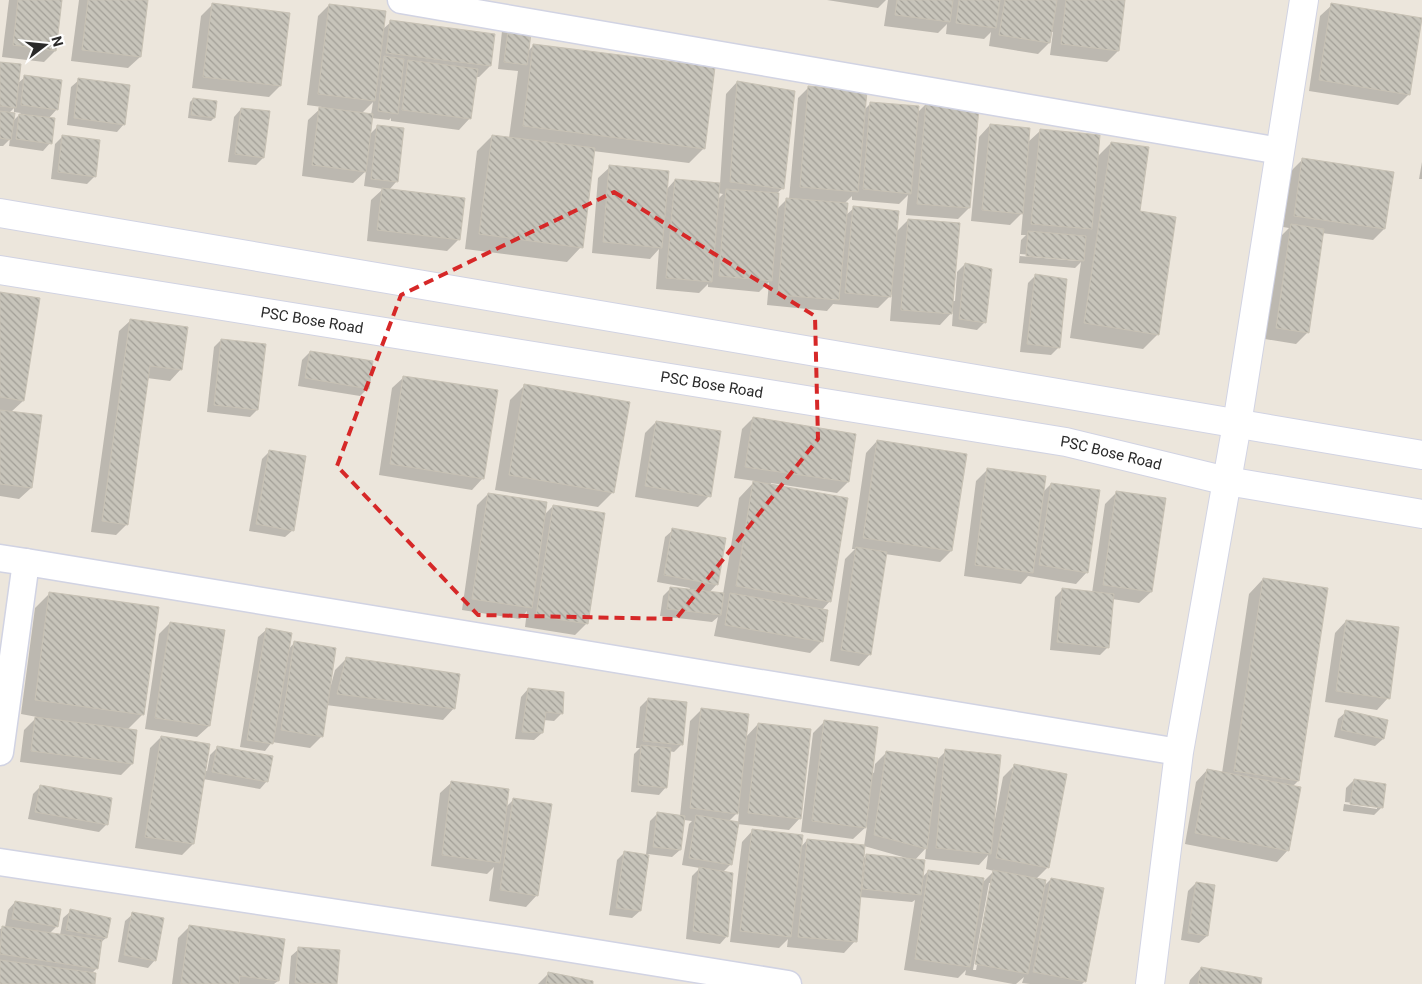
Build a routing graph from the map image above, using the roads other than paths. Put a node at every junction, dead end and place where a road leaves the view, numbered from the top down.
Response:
1 (401, 0) edge
2 (1304, 0) edge
3 (1280, 151) junction
4 (0, 213) edge
5 (0, 270) edge
6 (1237, 424) junction
7 (1422, 455) edge
8 (1226, 481) junction
9 (1422, 514) edge
10 (0, 558) edge
11 (26, 562) junction
12 (0, 752) edge
13 (1179, 752) junction
14 (0, 862) edge
15 (788, 984) edge
16 (1150, 984) edge

1 - 3 street
2 - 3 street
3 - 6 street
4 - 6 street
5 - 8 street, PSC Bose Road
6 - 7 street
6 - 8 street
8 - 9 street, PSC Bose Road
8 - 13 street
10 - 11 street
11 - 12 street
11 - 13 street
13 - 16 street
14 - 15 street

